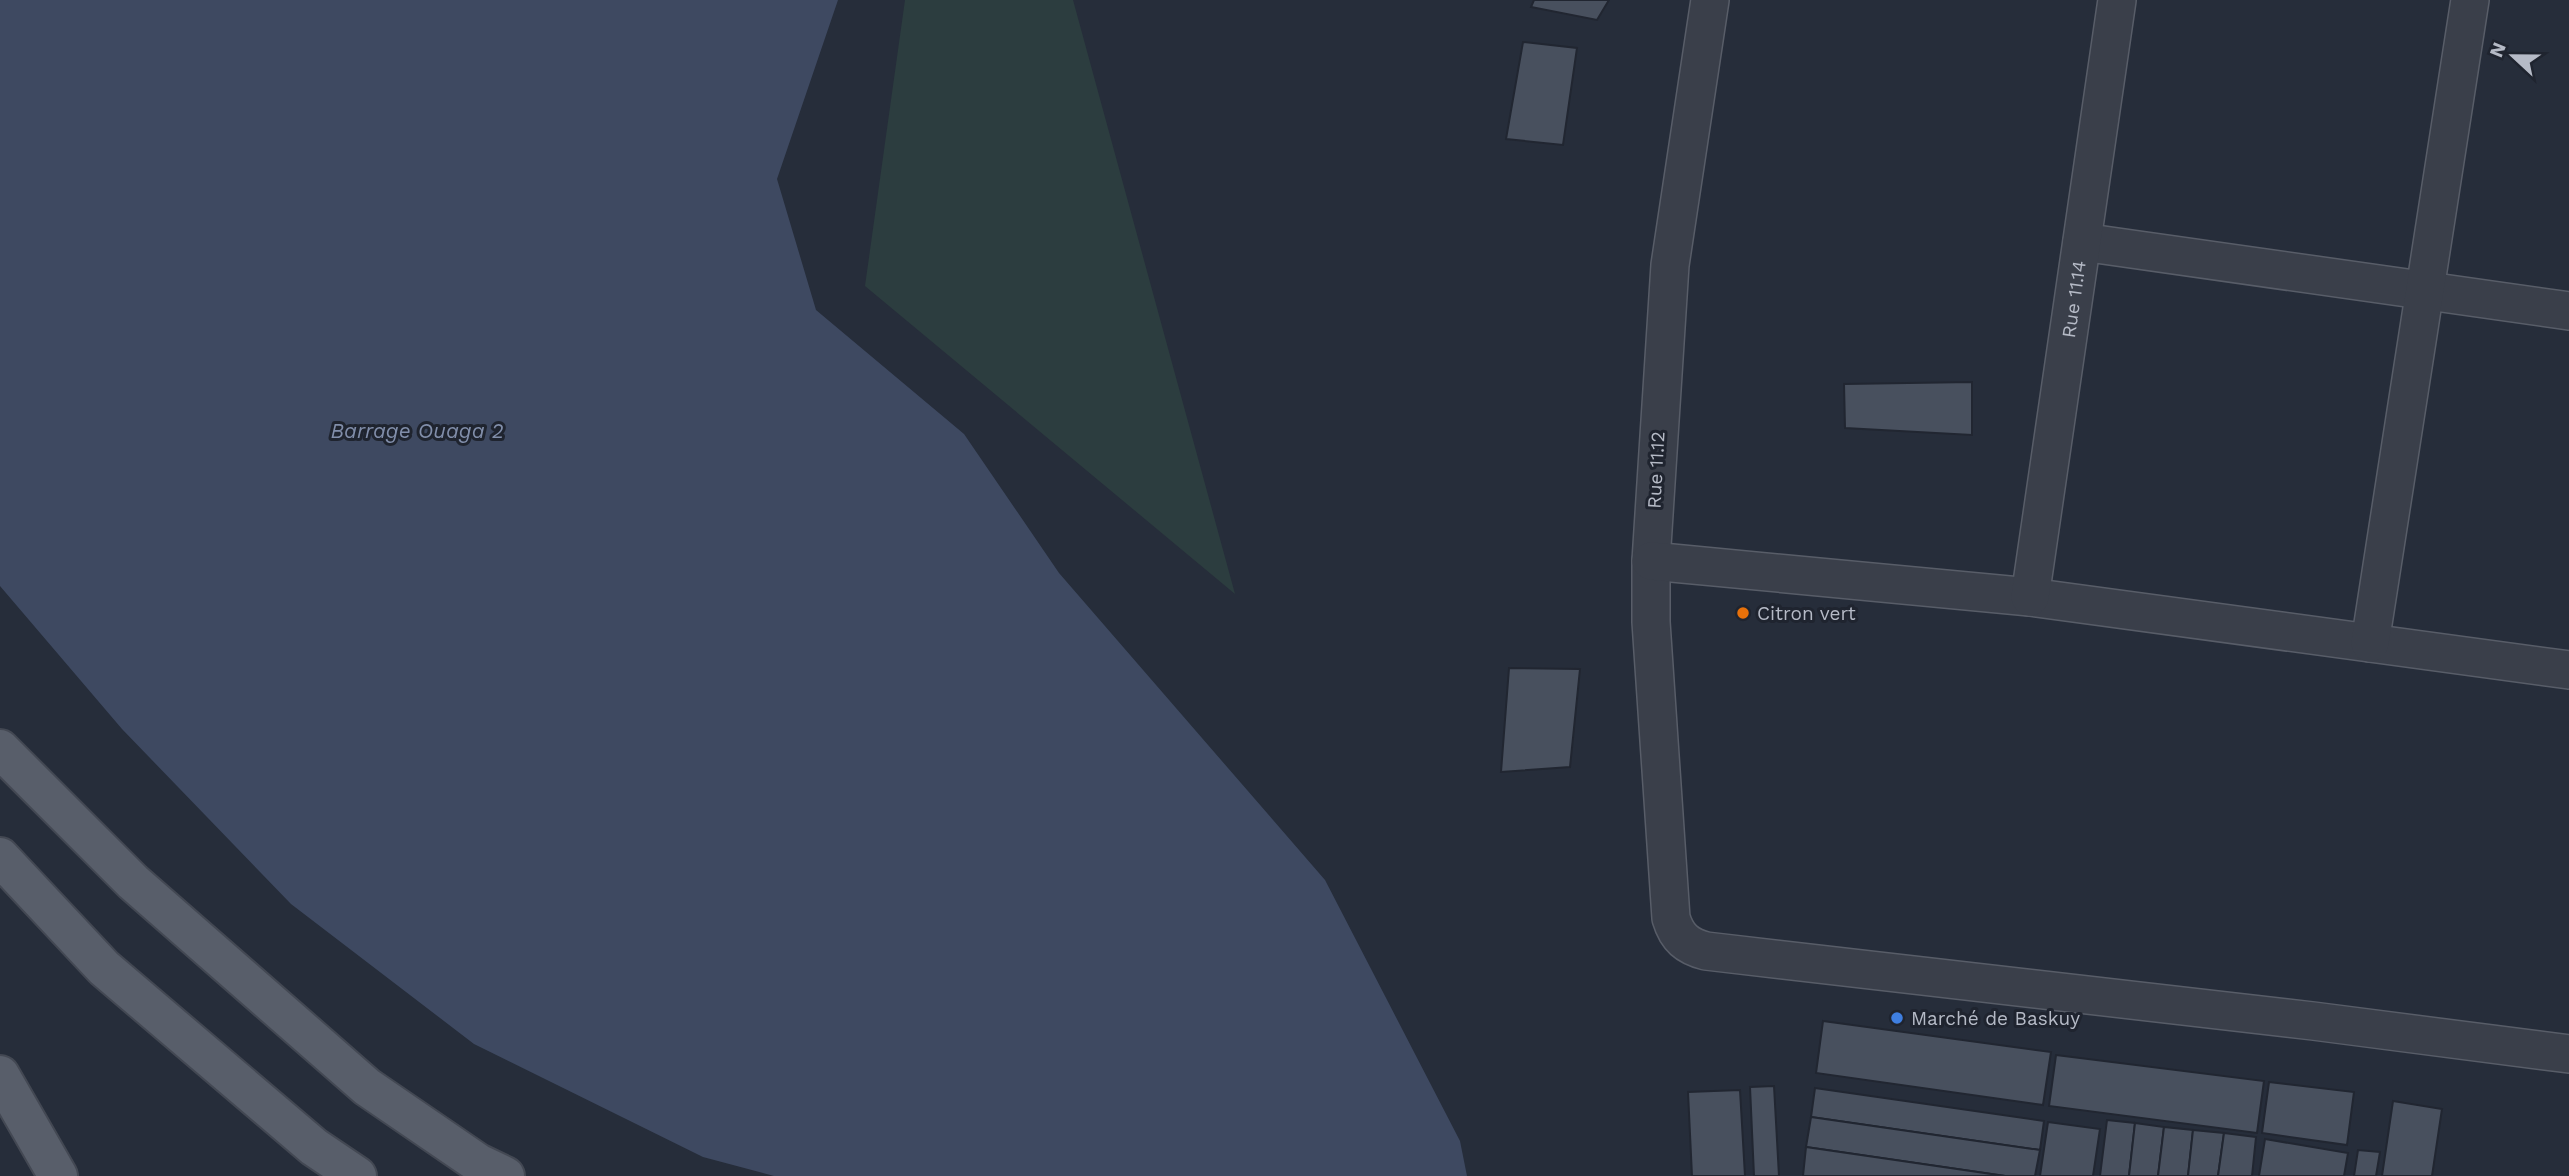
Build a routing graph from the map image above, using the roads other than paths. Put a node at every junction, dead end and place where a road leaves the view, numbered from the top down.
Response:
1 (1710, 0) edge
2 (2117, 0) edge
3 (2470, 0) edge
4 (2082, 242) junction
5 (2426, 291) junction
6 (2569, 312) edge
7 (1651, 561) junction
8 (2030, 597) junction
9 (2370, 643) junction
10 (2569, 670) edge
11 (0, 749) edge
12 (0, 857) edge
13 (2569, 1055) edge
14 (0, 1075) edge
15 (58, 1176) edge
16 (357, 1176) edge
17 (505, 1176) edge

1 - 7 street, Rue 11.12
2 - 4 street, Rue 11.14
3 - 5 street
4 - 5 street
4 - 8 street, Rue 11.14
5 - 6 street
5 - 9 street
7 - 8 street
7 - 13 street, Rue 11.12
8 - 9 street
9 - 10 street
11 - 17 main road
12 - 16 main road
14 - 15 main road

